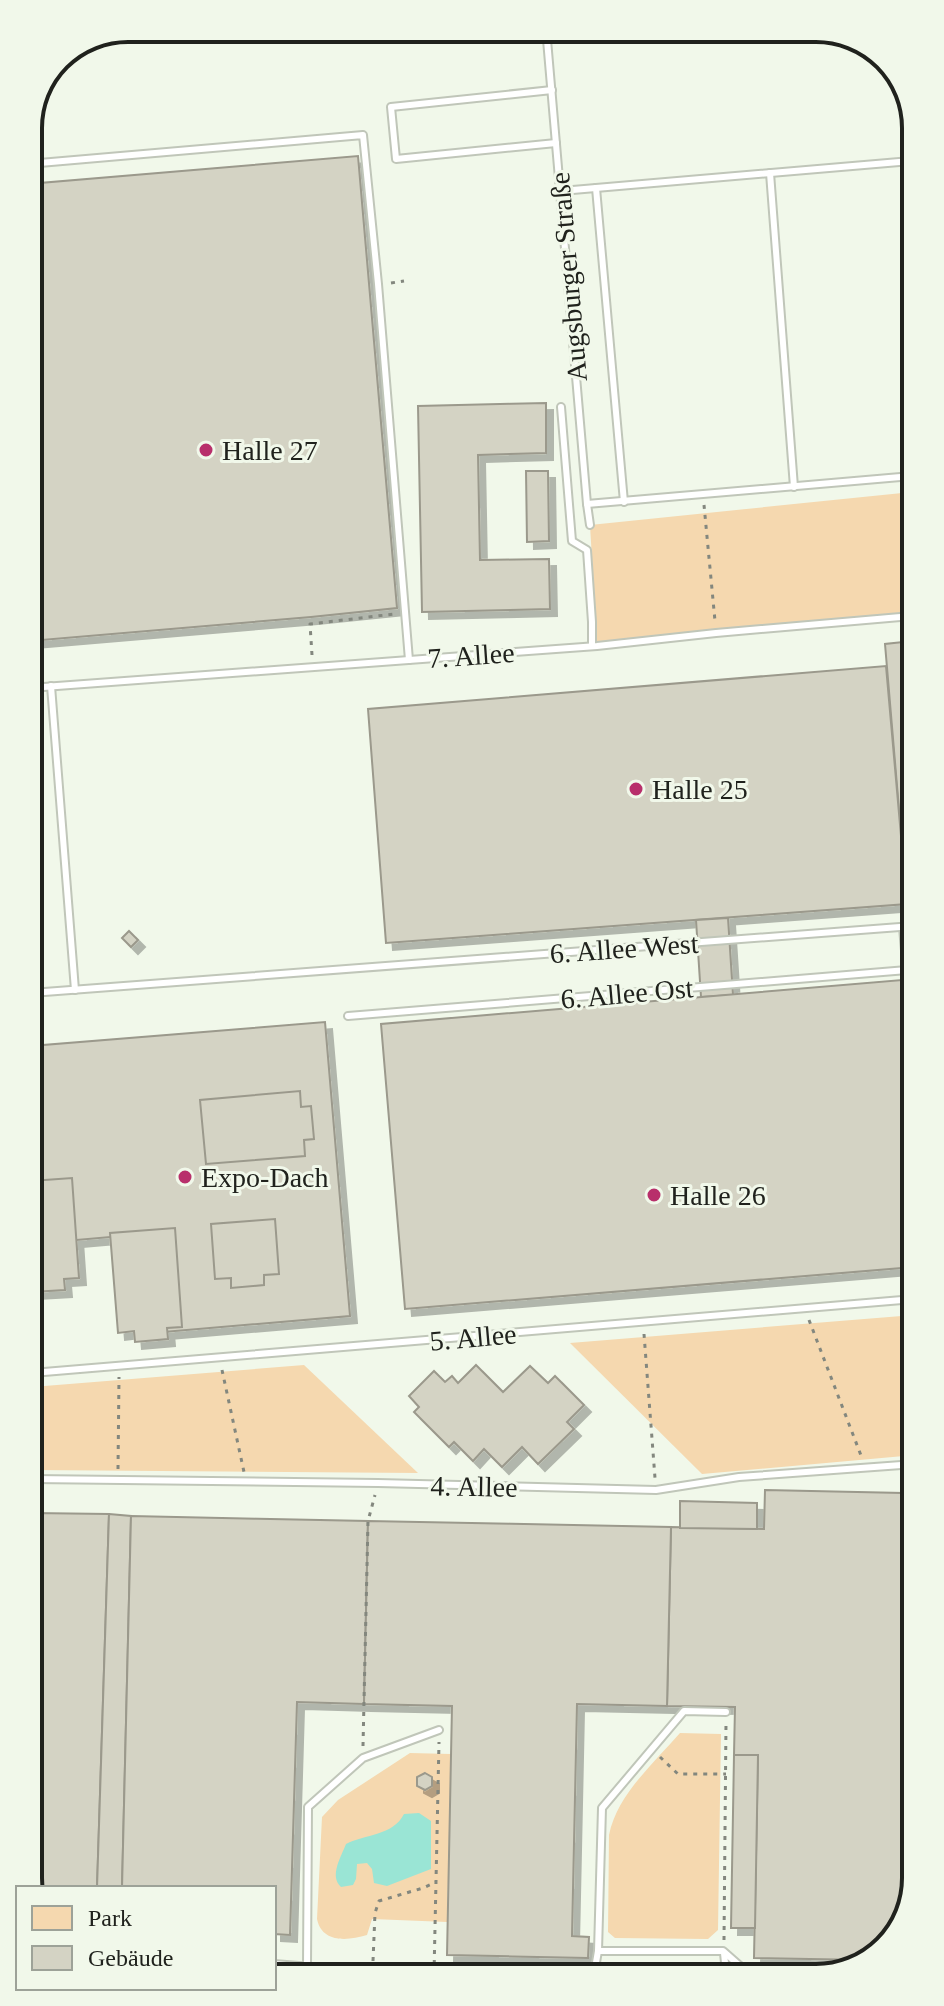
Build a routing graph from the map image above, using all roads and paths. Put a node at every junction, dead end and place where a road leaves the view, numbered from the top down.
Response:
1 (547, 42) edge
2 (552, 90) junction
3 (556, 143) junction
4 (902, 162) edge
5 (42, 163) edge
6 (770, 173) junction
7 (596, 188) junction
8 (561, 191) junction
9 (561, 407) dead end
10 (902, 477) edge
11 (794, 487) junction
12 (703, 495) junction
13 (624, 502) junction
14 (587, 504) junction
15 (590, 525) dead end
16 (406, 613) junction
17 (311, 617) dead end
18 (902, 617) edge
19 (310, 624) junction
20 (716, 633) junction
21 (592, 646) junction
22 (409, 660) junction
23 (313, 667) junction
24 (51, 686) junction
25 (42, 687) edge
26 (902, 927) edge
27 (902, 970) edge
28 (75, 990) junction
29 (42, 992) edge
30 (348, 1016) dead end
31 (902, 1300) edge
32 (804, 1309) junction
33 (643, 1322) junction
34 (220, 1358) junction
35 (119, 1365) junction
36 (42, 1372) edge
37 (902, 1465) edge
38 (866, 1468) junction
39 (42, 1479) edge
40 (118, 1481) junction
41 (246, 1482) junction
42 (378, 1483) junction
43 (656, 1490) junction
44 (726, 1712) joint
45 (439, 1730) joint
46 (652, 1749) junction
47 (363, 1758) junction
48 (726, 1774) junction
49 (436, 1882) junction
50 (598, 1951) junction
51 (723, 1951) junction
52 (307, 1964) edge
53 (372, 1964) edge
54 (434, 1964) edge
55 (596, 1964) edge
56 (725, 1964) edge
57 (738, 1964) edge

1 - 2 lane, Augsburger Straße
2 - 3 lane, Augsburger Straße
2 - 3 lane
3 - 8 lane, Augsburger Straße
4 - 6 lane
5 - 16 lane
6 - 7 lane
6 - 11 lane
7 - 8 lane
7 - 13 lane
8 - 14 lane, Augsburger Straße
9 - 21 lane
10 - 11 lane
11 - 12 lane
12 - 13 lane
12 - 20 path
13 - 14 lane
14 - 15 lane, Augsburger Straße
16 - 19 path
16 - 22 lane
17 - 19 path
18 - 20 lane, 7. Allee
19 - 23 path
20 - 21 lane, 7. Allee
21 - 22 lane, 7. Allee
22 - 23 lane, 7. Allee
23 - 24 lane, 7. Allee
24 - 25 lane, 7. Allee
24 - 28 lane
26 - 28 lane, 6. Allee West
27 - 30 lane, 6. Allee Ost
28 - 29 lane, 6. Allee West
31 - 32 lane, 5. Allee
32 - 33 lane, 5. Allee
32 - 38 path
33 - 34 lane, 5. Allee
33 - 43 path
34 - 35 lane, 5. Allee
34 - 41 path
35 - 36 lane, 5. Allee
35 - 40 path
37 - 38 lane, 4. Allee
38 - 43 lane, 4. Allee
39 - 40 lane, 4. Allee
40 - 41 lane, 4. Allee
41 - 42 lane, 4. Allee
42 - 43 lane, 4. Allee
42 - 47 path
44 - 46 lane
44 - 48 path
45 - 47 lane
45 - 49 path
46 - 48 path
46 - 50 lane
47 - 52 lane
48 - 51 path
49 - 53 path
49 - 54 path
50 - 51 lane
50 - 55 lane
51 - 56 lane
51 - 57 lane

